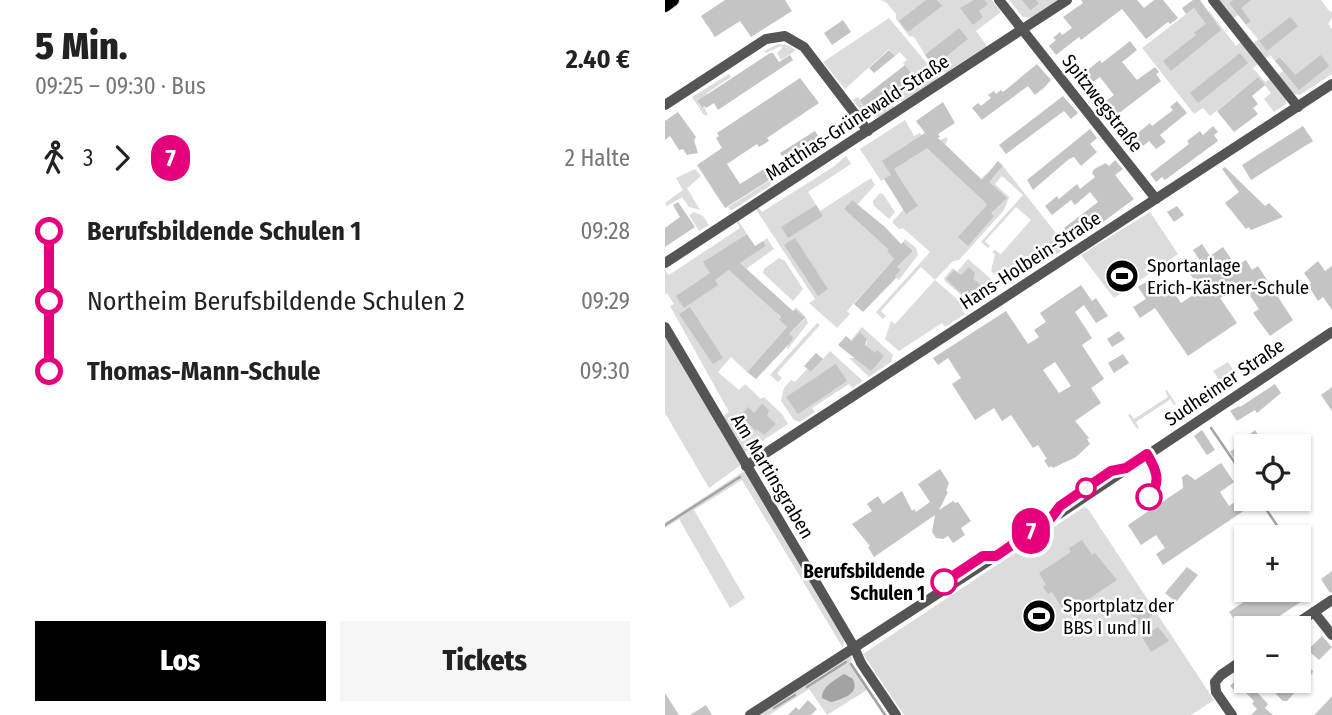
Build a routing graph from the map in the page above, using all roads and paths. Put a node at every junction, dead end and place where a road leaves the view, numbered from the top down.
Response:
1 (673, 0) edge
2 (999, 0) edge
3 (1067, 0) edge
4 (1213, 0) edge
5 (665, 6) edge
6 (1022, 29) junction
7 (1332, 84) edge
8 (665, 105) edge
9 (1298, 107) junction
10 (868, 131) junction
11 (1156, 199) junction
12 (665, 263) edge
13 (665, 327) edge
14 (1332, 332) edge
15 (746, 466) junction
16 (1332, 600) edge
17 (1314, 612) junction
18 (1308, 616) edge
19 (1332, 635) edge
20 (855, 647) junction
21 (1234, 666) edge
22 (750, 715) edge
23 (896, 715) edge
24 (1232, 715) edge

1 - 5 main road
2 - 6 street, Spitzwegstraße
3 - 6 street, Matthias-Grünewald-Straße
4 - 9 street
6 - 10 street, Matthias-Grünewald-Straße
6 - 11 street, Spitzwegstraße
7 - 9 street, Hans-Holbein-Straße
8 - 10 street
9 - 11 street, Hans-Holbein-Straße
10 - 12 street, Matthias-Grünewald-Straße
11 - 15 street, Hans-Holbein-Straße
13 - 15 street, Am Martinsgraben
14 - 20 street, Sudheimer Straße
15 - 20 street, Am Martinsgraben
16 - 17 street
17 - 18 street
17 - 19 street
20 - 22 street, Sudheimer Straße
20 - 23 street, Am Martinsgraben
21 - 24 street

